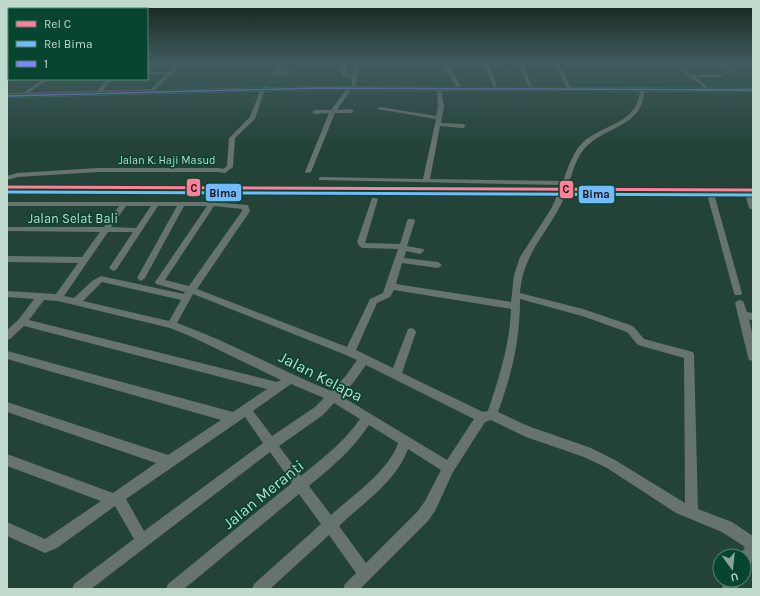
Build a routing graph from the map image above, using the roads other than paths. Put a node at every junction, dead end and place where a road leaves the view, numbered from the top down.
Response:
1 (642, 90) edge
2 (70, 91) edge
3 (123, 91) edge
4 (265, 91) edge
5 (349, 91) edge
6 (439, 91) edge
7 (26, 92) joint
8 (7, 94) edge
9 (380, 109) dead end
10 (333, 111) junction
11 (351, 111) dead end
12 (315, 112) dead end
13 (438, 121) junction
14 (463, 126) dead end
15 (308, 172) dead end
16 (7, 178) edge
17 (321, 179) dead end
18 (426, 180) junction
19 (565, 187) junction
20 (710, 192) junction
21 (750, 192) edge
22 (374, 199) dead end
23 (7, 204) edge
24 (124, 204) junction
25 (156, 204) junction
26 (182, 204) junction
27 (212, 204) junction
28 (753, 208) edge
29 (411, 221) dead end
30 (7, 230) edge
31 (106, 230) junction
32 (139, 230) junction
33 (401, 248) junction
34 (420, 251) dead end
35 (7, 259) edge
36 (85, 260) junction
37 (398, 260) junction
38 (438, 266) dead end
39 (113, 268) dead end
40 (140, 278) dead end
41 (391, 286) junction
42 (7, 294) edge
43 (189, 294) junction
44 (42, 296) junction
45 (58, 298) junction
46 (516, 300) junction
47 (76, 302) junction
48 (743, 314) junction
49 (753, 317) edge
50 (22, 322) junction
51 (171, 325) junction
52 (411, 332) dead end
53 (7, 336) edge
54 (350, 352) junction
55 (7, 355) edge
56 (753, 357) edge
57 (364, 359) junction
58 (397, 373) junction
59 (290, 379) junction
60 (279, 387) junction
61 (334, 397) junction
62 (7, 406) edge
63 (246, 410) junction
64 (487, 416) junction
65 (234, 418) junction
66 (366, 418) junction
67 (405, 440) junction
68 (271, 444) junction
69 (7, 460) edge
70 (169, 461) junction
71 (449, 468) junction
72 (300, 485) junction
73 (117, 499) junction
74 (692, 512) junction
75 (329, 525) junction
76 (7, 529) edge
77 (142, 542) junction
78 (753, 545) edge
79 (365, 574) junction
80 (79, 589) edge
81 (173, 589) edge
82 (259, 589) edge
83 (350, 589) edge

1 - 19 street
2 - 7 highway
3 - 8 highway
4 - 16 street, Jalan K. Haji Masud
5 - 10 street
6 - 13 street
7 - 8 highway
9 - 13 street
10 - 11 street
10 - 12 street
10 - 15 street
13 - 14 street
13 - 18 street
17 - 18 street
18 - 19 street
19 - 20 street
19 - 46 street
20 - 21 street
20 - 48 street
21 - 28 street
22 - 33 street
23 - 24 street
24 - 25 street
24 - 31 street
25 - 26 street
25 - 32 street
26 - 27 street
26 - 40 street
27 - 43 street
27 - 43 street
29 - 33 street
30 - 31 street, Jalan Selat Bali
31 - 32 street, Jalan Selat Bali
31 - 36 street
32 - 39 street
33 - 34 street
33 - 37 street
35 - 36 street
36 - 45 street
37 - 38 street
37 - 41 street
41 - 46 street
41 - 54 street
42 - 44 street, Jalan Kelapa
43 - 47 street
43 - 51 street
43 - 54 street
44 - 45 street, Jalan Kelapa
44 - 50 street
45 - 47 street, Jalan Kelapa
46 - 64 street
46 - 74 street
47 - 51 street, Jalan Kelapa
48 - 49 street
48 - 56 street
50 - 53 street
50 - 60 street
51 - 59 street, Jalan Kelapa
52 - 58 street
54 - 57 street
55 - 65 street
57 - 58 street
57 - 61 street
58 - 64 street
59 - 60 street
59 - 61 street, Jalan Kelapa
60 - 63 street
61 - 66 street, Jalan Kelapa
61 - 68 street
62 - 70 street
63 - 65 street
63 - 68 street
64 - 71 street
64 - 74 street
65 - 70 street
66 - 67 street, Jalan Kelapa
66 - 72 street, Jalan Meranti
67 - 71 street, Jalan Kelapa
67 - 75 street
68 - 72 street
68 - 77 street
69 - 73 street
70 - 73 street
71 - 79 street
72 - 75 street
72 - 81 street, Jalan Meranti
73 - 76 street
73 - 77 street
74 - 78 street
75 - 79 street
75 - 82 street
77 - 80 street
79 - 83 street

